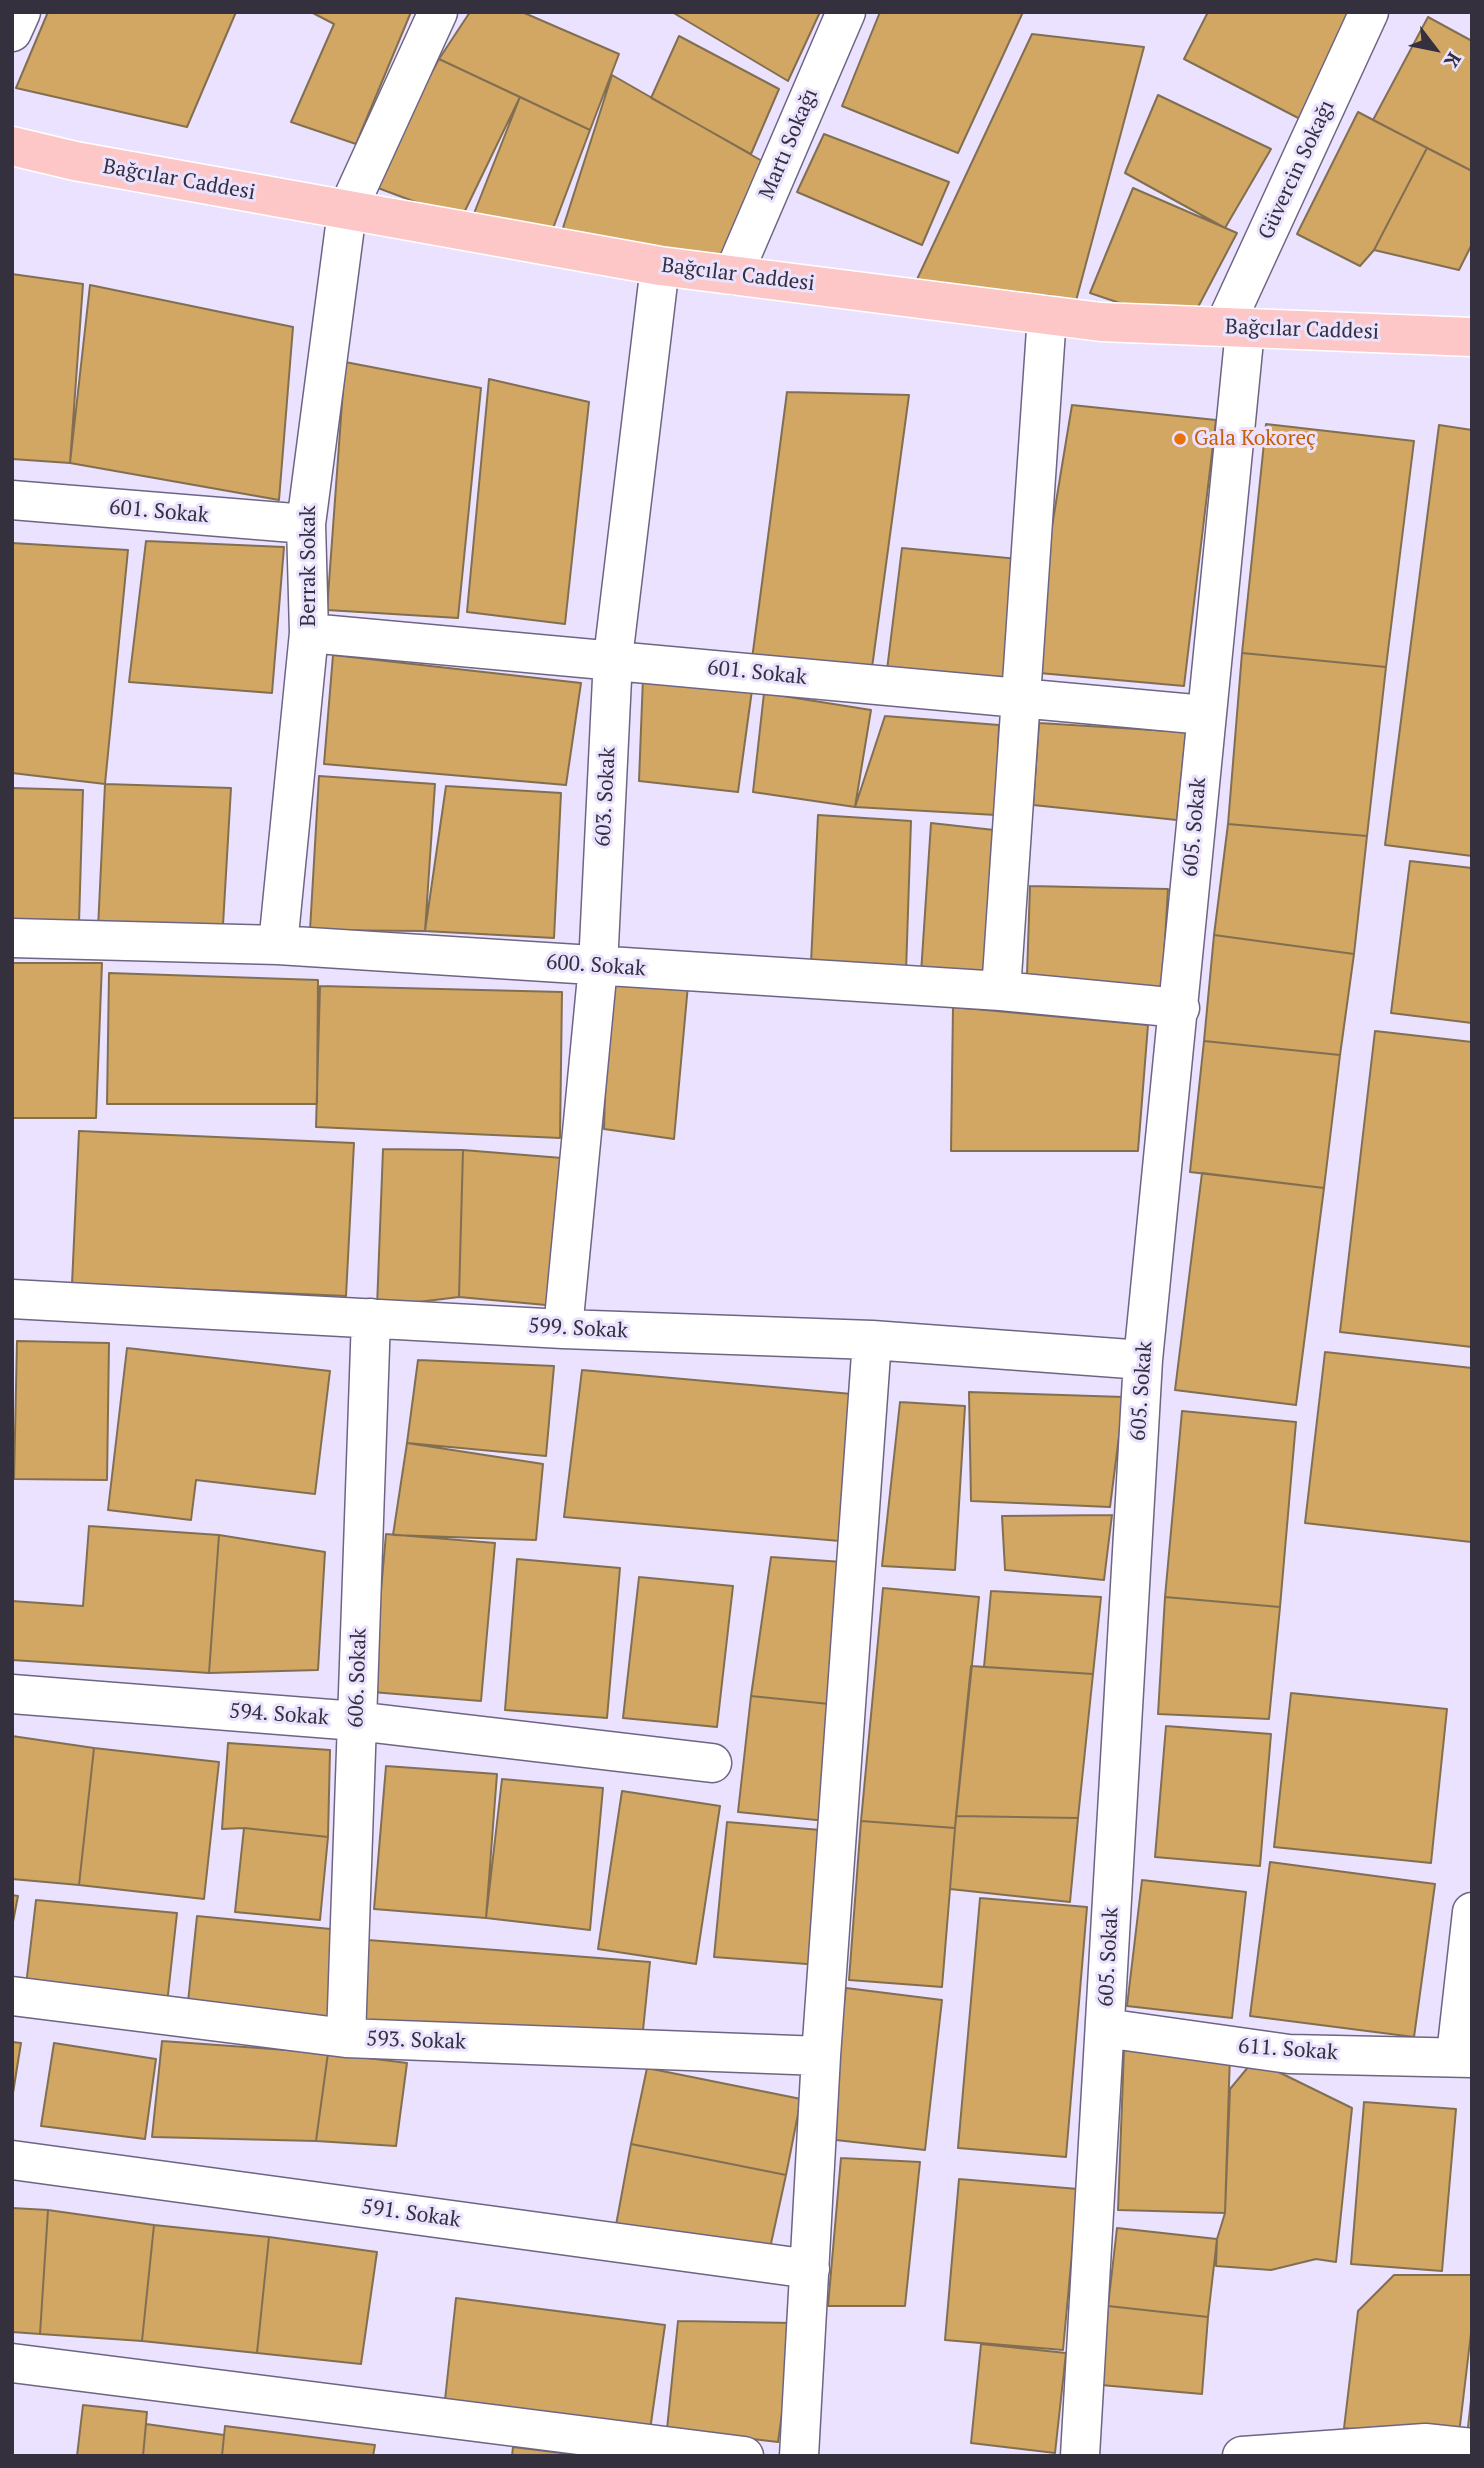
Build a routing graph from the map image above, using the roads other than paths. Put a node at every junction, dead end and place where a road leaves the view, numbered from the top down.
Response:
1 (20, 12) edge
2 (438, 12) edge
3 (846, 12) edge
4 (1369, 12) edge
5 (12, 32) edge
6 (12, 146) edge
7 (347, 211) junction
8 (660, 266) junction
9 (733, 275) junction
10 (1047, 315) junction
11 (1234, 328) junction
12 (1472, 337) edge
13 (12, 500) edge
14 (306, 524) junction
15 (309, 633) junction
16 (613, 658) junction
17 (1019, 699) junction
18 (1205, 715) junction
19 (12, 938) edge
20 (278, 945) junction
21 (598, 966) junction
22 (1001, 991) junction
23 (1180, 1008) junction
24 (12, 1299) edge
25 (372, 1318) junction
26 (563, 1329) junction
27 (872, 1340) junction
28 (1143, 1360) junction
29 (12, 1694) edge
30 (356, 1721) junction
31 (712, 1763) dead end
32 (1472, 1912) edge
33 (12, 1996) edge
34 (1105, 2028) junction
35 (346, 2038) junction
36 (821, 2056) junction
37 (1464, 2056) edge
38 (12, 2160) edge
39 (810, 2269) junction
40 (12, 2363) edge
41 (1472, 2448) edge
42 (744, 2456) edge
43 (799, 2456) edge
44 (1080, 2456) edge
45 (1242, 2456) edge

1 - 5 street
2 - 7 street, Berrak Sokak
3 - 9 street, Martı Sokağı
4 - 11 street, Güvercin Sokağı
6 - 7 main road, Bağcılar Caddesi
7 - 8 main road, Bağcılar Caddesi
7 - 14 street, Berrak Sokak
8 - 9 main road, Bağcılar Caddesi
8 - 16 street, 603. Sokak
9 - 10 main road, Bağcılar Caddesi
10 - 11 main road, Bağcılar Caddesi
10 - 17 street
11 - 12 main road, Bağcılar Caddesi
11 - 18 street, 605. Sokak
13 - 14 street, 601. Sokak
14 - 15 street, Berrak Sokak
15 - 16 street, 601. Sokak
15 - 20 street, Berrak Sokak
16 - 17 street, 601. Sokak
16 - 21 street, 603. Sokak
17 - 18 street, 601. Sokak
17 - 22 street
18 - 23 street, 605. Sokak
19 - 20 street, 600. Sokak
20 - 21 street, 600. Sokak
21 - 22 street, 600. Sokak
21 - 26 street, 603. Sokak
22 - 23 street, 600. Sokak
23 - 28 street, 605. Sokak
24 - 25 street, 599. Sokak
25 - 26 street, 599. Sokak
25 - 30 street, 606. Sokak
26 - 27 street, 599. Sokak
27 - 28 street, 599. Sokak
27 - 36 street
28 - 34 street, 605. Sokak
29 - 30 street, 594. Sokak
30 - 31 street, 594. Sokak
30 - 35 street, 606. Sokak
32 - 37 street
33 - 35 street, 593. Sokak
34 - 37 street, 611. Sokak
34 - 44 street, 605. Sokak
35 - 36 street, 593. Sokak
36 - 39 street
38 - 39 street, 591. Sokak
39 - 43 street
40 - 42 street
41 - 45 street

